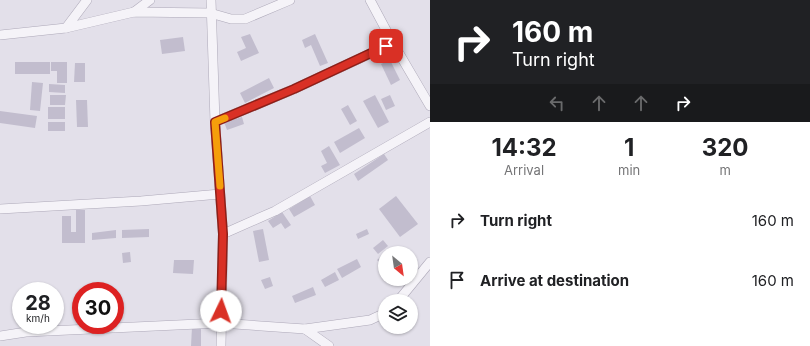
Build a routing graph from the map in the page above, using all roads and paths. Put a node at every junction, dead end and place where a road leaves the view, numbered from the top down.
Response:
1 (87, 0) edge
2 (150, 0) edge
3 (211, 0) edge
4 (290, 0) edge
5 (370, 0) edge
6 (134, 12) junction
7 (210, 13) junction
8 (66, 28) junction
9 (0, 35) edge
10 (393, 43) junction
11 (430, 106) edge
12 (215, 122) junction
13 (430, 122) edge
14 (220, 194) junction
15 (0, 209) edge
16 (223, 234) junction
17 (430, 262) edge
18 (404, 294) edge
19 (378, 316) edge
20 (220, 323) junction
21 (304, 329) junction
22 (0, 336) edge
23 (221, 346) edge
24 (329, 346) edge

1 - 8 street
2 - 6 street
3 - 7 street
4 - 7 street
5 - 10 street
6 - 7 street
6 - 8 street
7 - 12 street
8 - 9 street
10 - 11 street
10 - 12 street
12 - 14 street
13 - 16 street
14 - 15 street
14 - 16 street
16 - 20 street
17 - 18 street
19 - 21 street
20 - 21 street
20 - 22 street
20 - 23 street
21 - 24 street

